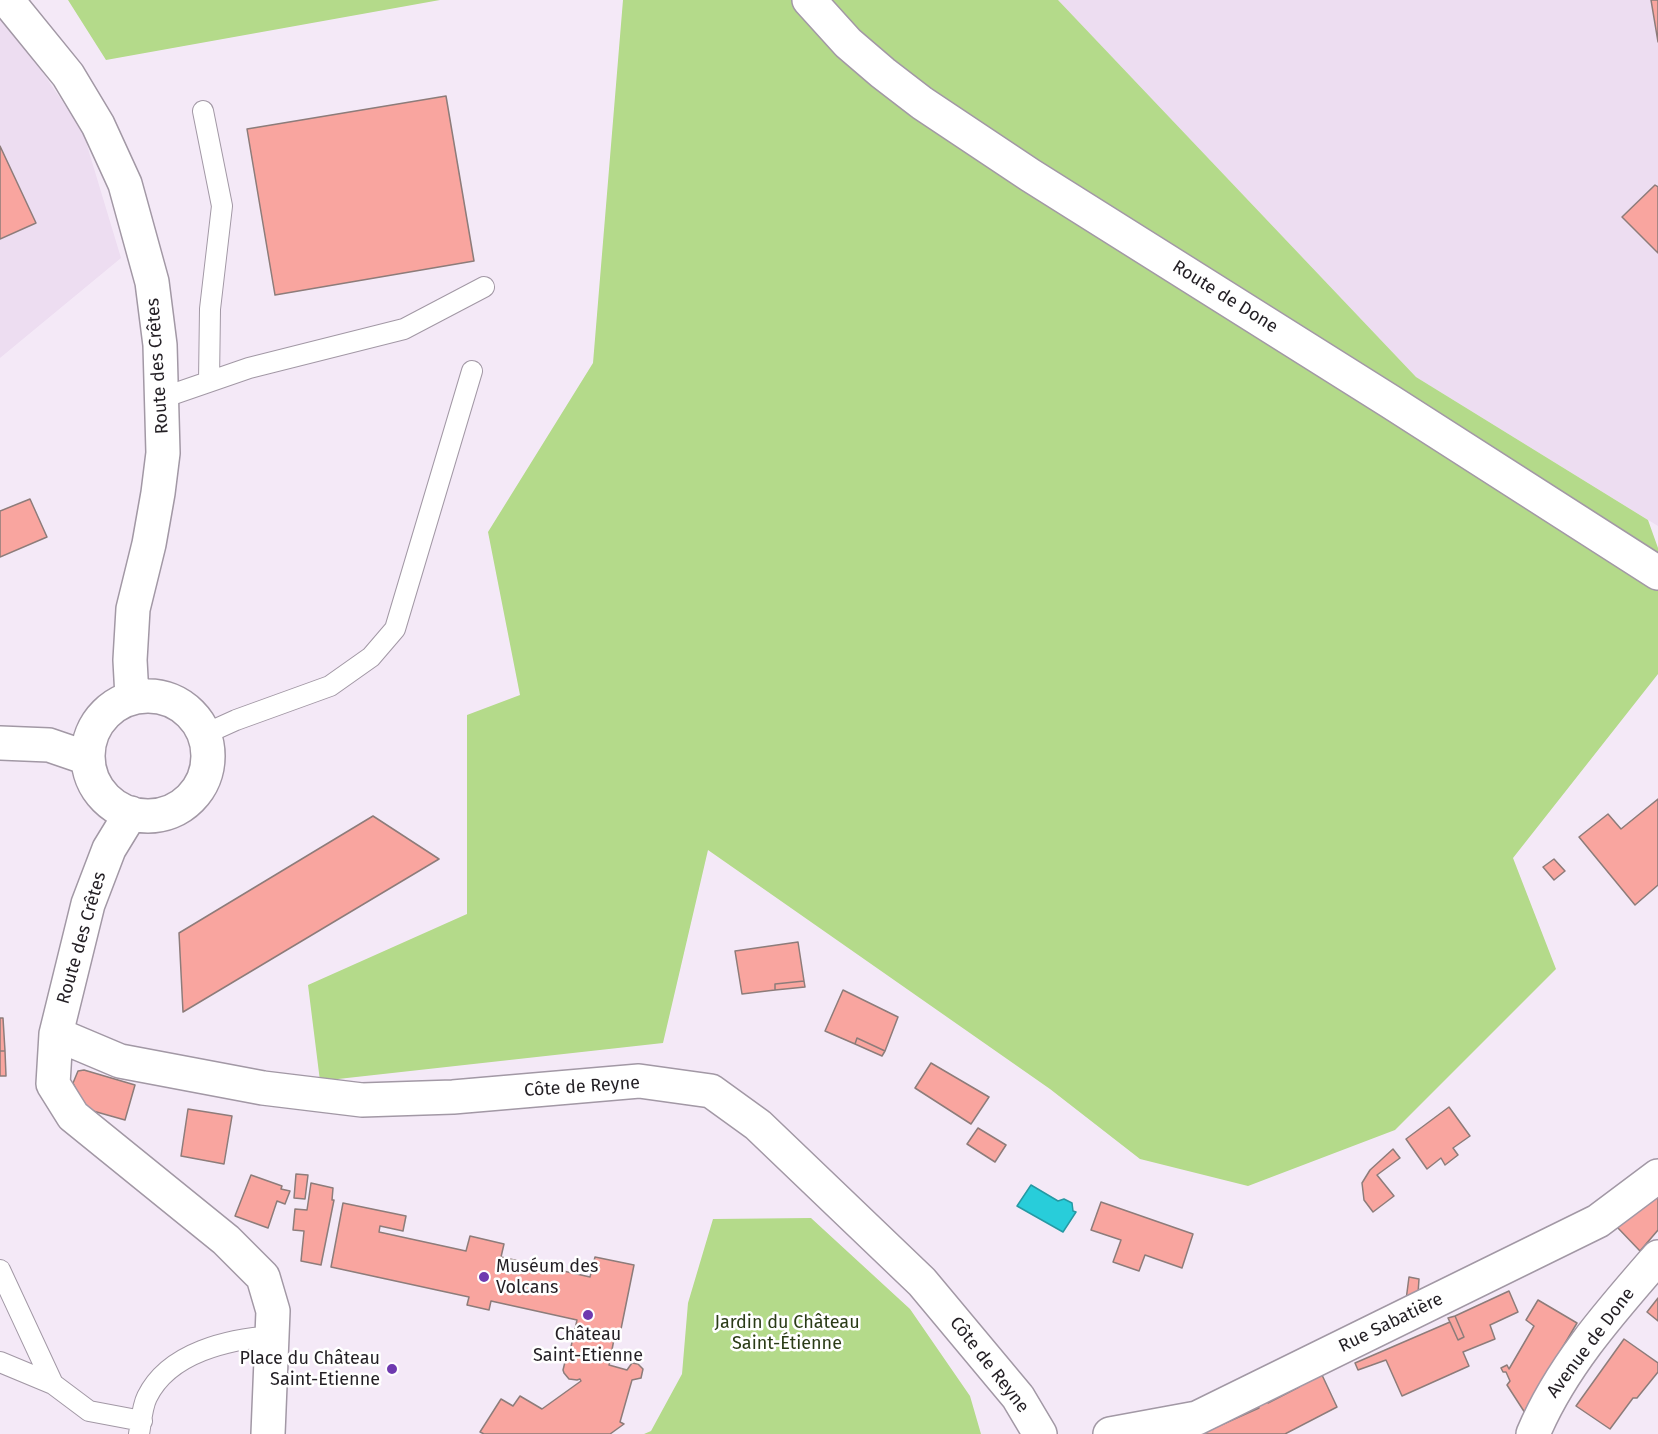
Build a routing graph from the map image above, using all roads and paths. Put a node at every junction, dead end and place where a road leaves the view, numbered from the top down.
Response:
1 (7, 0) edge
2 (809, 0) edge
3 (203, 111) dead end
4 (484, 287) dead end
5 (472, 371) dead end
6 (209, 381) junction
7 (162, 398) junction
8 (1658, 573) edge
9 (132, 697) junction
10 (205, 734) junction
11 (0, 743) edge
12 (87, 758) junction
13 (131, 813) junction
14 (56, 1034) junction
15 (1658, 1176) edge
16 (1658, 1257) edge
17 (0, 1270) edge
18 (274, 1336) junction
19 (0, 1362) edge
20 (53, 1384) junction
21 (141, 1427) edge
22 (268, 1434) edge
23 (1040, 1434) edge
24 (1110, 1434) edge
25 (1533, 1434) edge

1 - 7 street, Route des Crêtes
2 - 8 street, Route de Done
3 - 6 lane
4 - 6 lane
5 - 10 lane
6 - 7 lane
7 - 9 street, Route des Crêtes
9 - 10 street
9 - 12 street
10 - 13 street
11 - 12 street
12 - 13 street
13 - 14 street, Route des Crêtes
14 - 18 street, Route des Crêtes
14 - 23 street, Côte de Reyne
15 - 24 street, Rue Sabatière
16 - 25 street, Avenue de Done
17 - 20 lane
18 - 21 lane
18 - 22 street, Route des Crêtes
19 - 20 lane
20 - 21 lane

